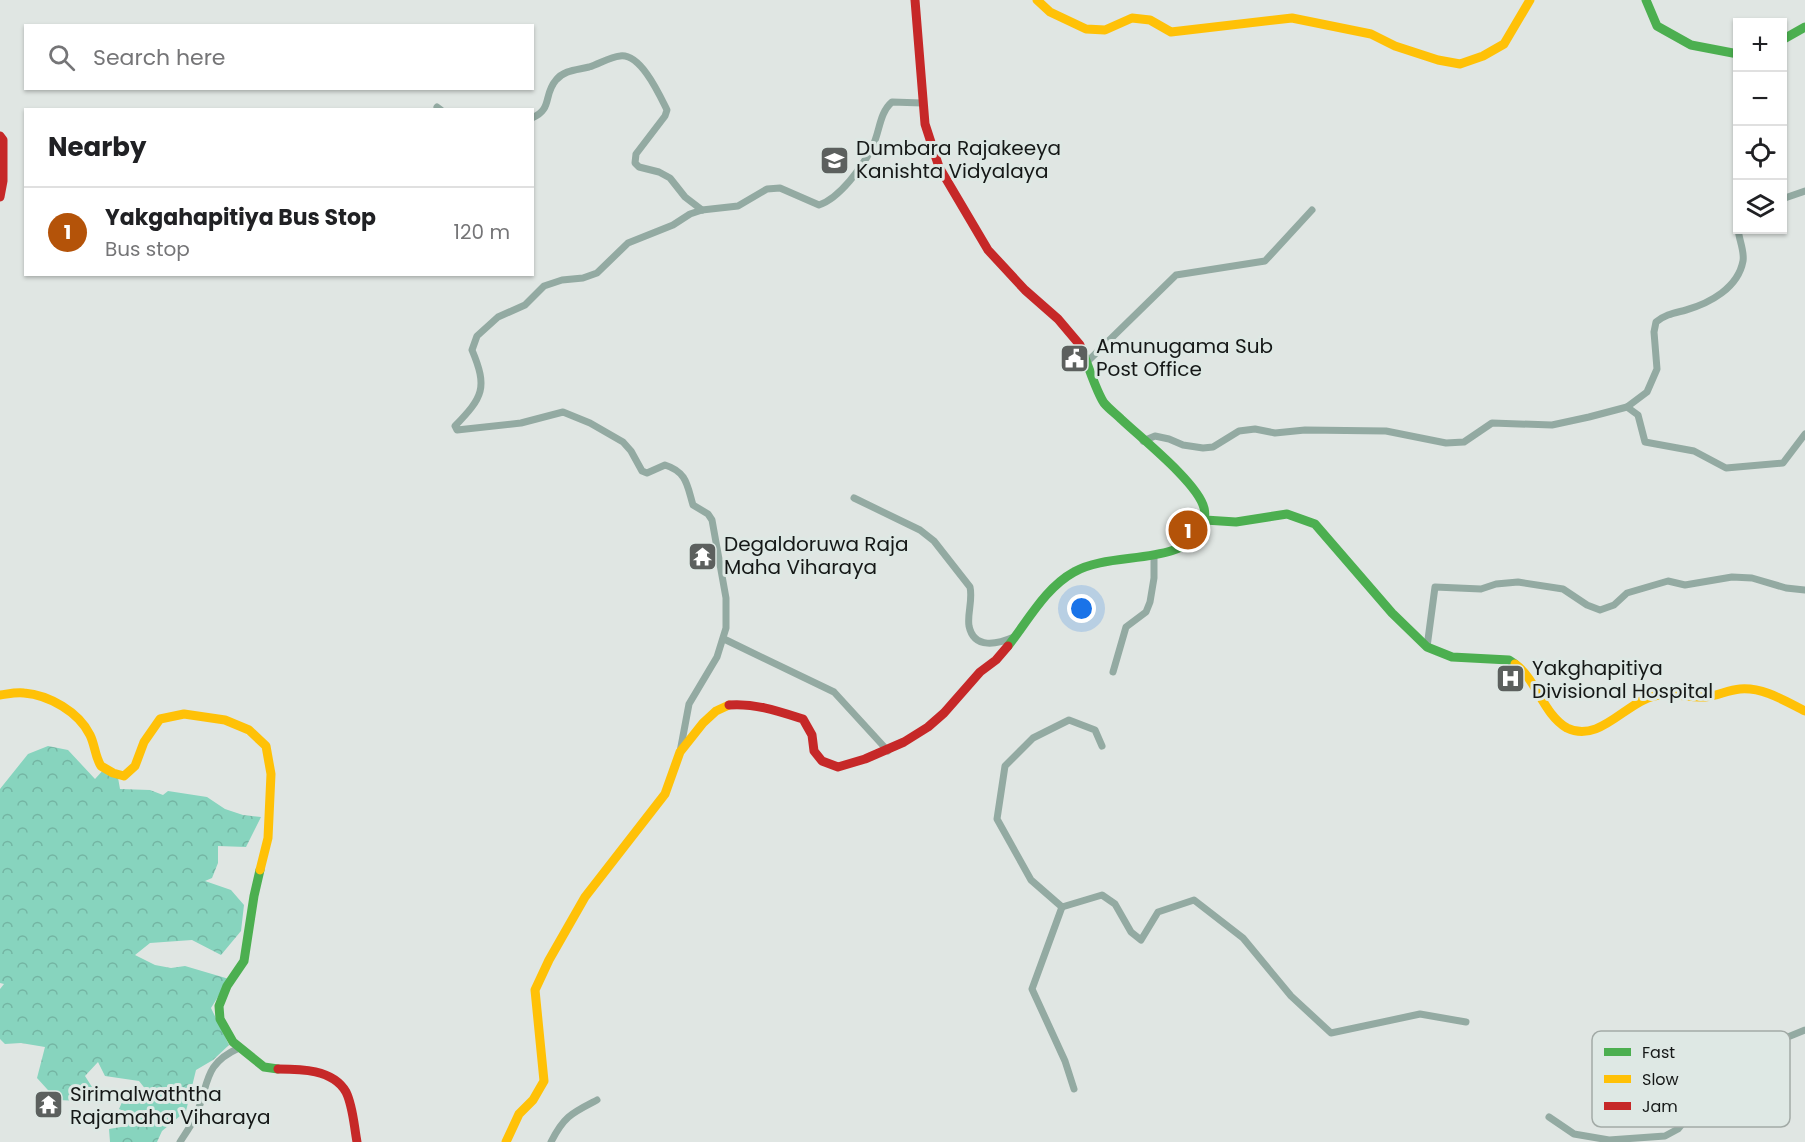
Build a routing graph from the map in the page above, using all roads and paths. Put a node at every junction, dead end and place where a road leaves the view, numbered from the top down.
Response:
1 (915, 0) edge
2 (1038, 0) edge
3 (1530, 0) edge
4 (1646, 0) edge
5 (1805, 27) edge
6 (1787, 37) edge
7 (1733, 53) edge
8 (922, 103) junction
9 (534, 117) edge
10 (0, 136) edge
11 (1805, 191) edge
12 (0, 197) edge
13 (1787, 197) edge
14 (702, 210) junction
15 (1312, 210) dead end
16 (1738, 234) edge
17 (1088, 361) junction
18 (1627, 408) junction
19 (1805, 434) edge
20 (1143, 441) junction
21 (854, 498) dead end
22 (1205, 520) junction
23 (1154, 555) junction
24 (1805, 590) edge
25 (1016, 636) junction
26 (724, 639) junction
27 (1427, 647) junction
28 (1113, 672) dead end
29 (0, 695) edge
30 (1805, 711) edge
31 (1102, 746) dead end
32 (888, 751) junction
33 (680, 752) junction
34 (1062, 907) junction
35 (1466, 1022) dead end
36 (1805, 1030) edge
37 (1790, 1036) edge
38 (239, 1048) junction
39 (1074, 1089) dead end
40 (597, 1100) dead end
41 (1550, 1117) dead end
42 (1680, 1127) edge
43 (180, 1142) edge
44 (357, 1142) edge
45 (506, 1142) edge
46 (551, 1142) edge

1 - 8 main road
2 - 3 main road
4 - 7 main road
5 - 6 main road
8 - 14 street
8 - 17 main road
9 - 14 street
10 - 12 main road
11 - 13 street
14 - 26 street
15 - 17 street
16 - 18 street
17 - 20 main road
18 - 19 street
18 - 20 street
20 - 22 main road
21 - 25 street
22 - 23 main road
22 - 27 main road
23 - 25 main road
23 - 28 street
24 - 27 street
25 - 32 main road
26 - 32 street
26 - 33 street
27 - 30 main road
29 - 38 main road
31 - 34 street
32 - 33 main road
33 - 45 main road
34 - 35 street
34 - 39 street
36 - 37 street
38 - 43 street
38 - 44 main road
40 - 46 street
41 - 42 street

